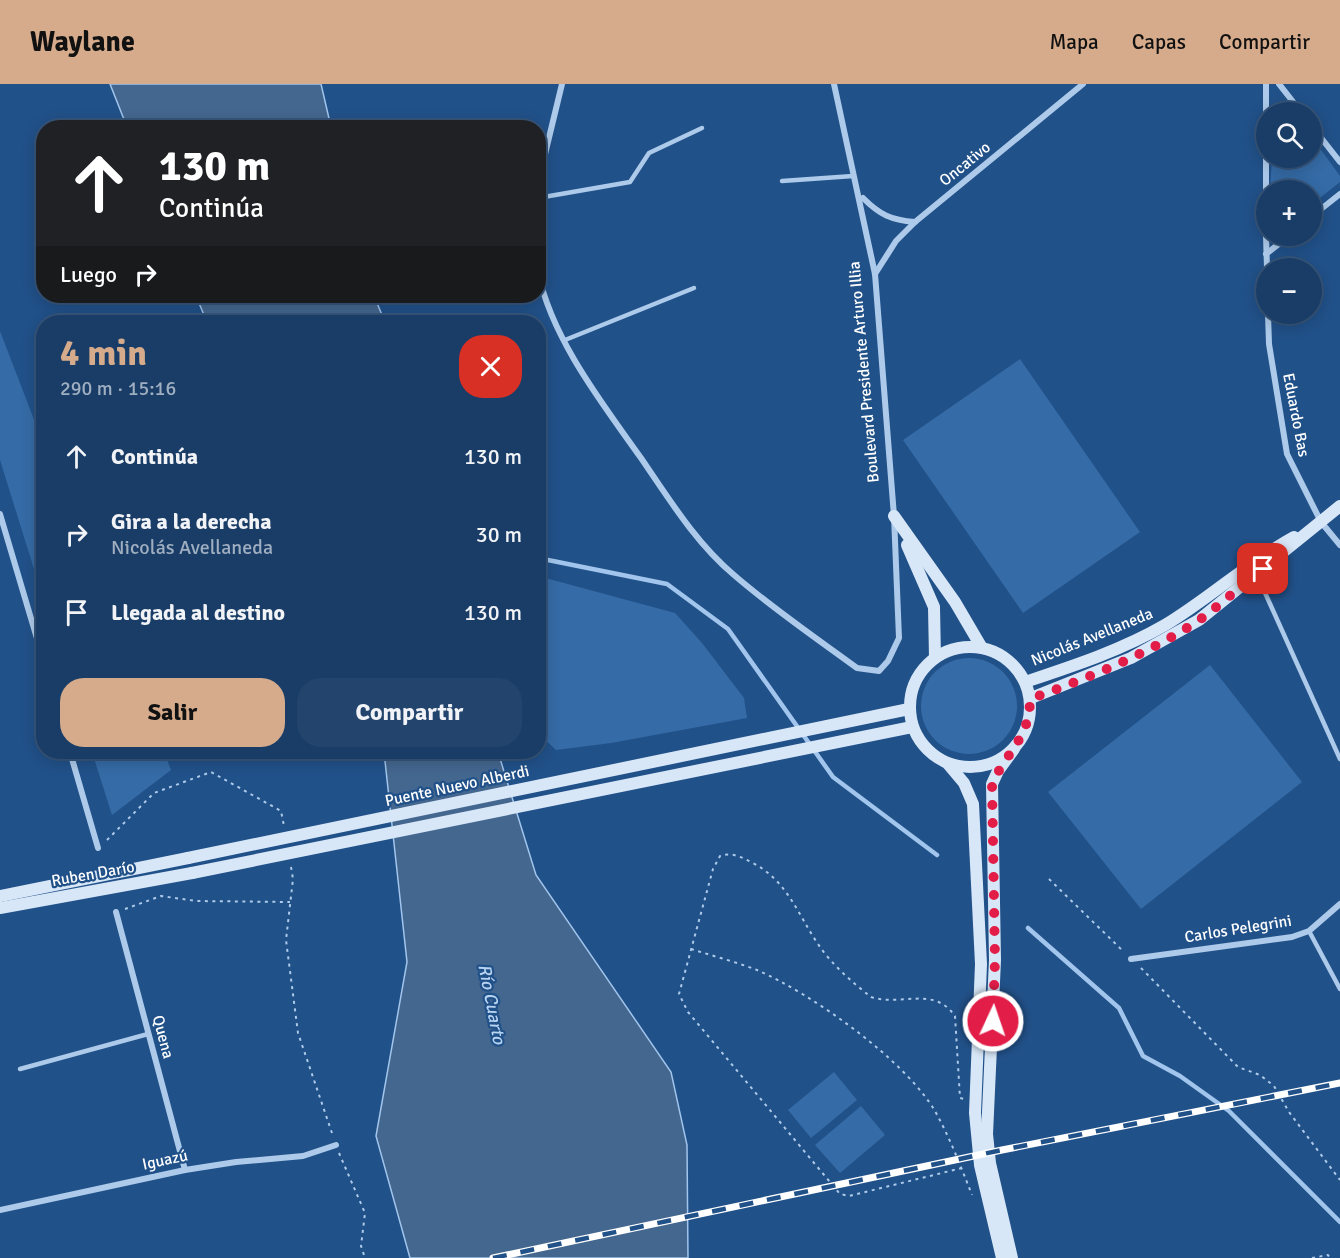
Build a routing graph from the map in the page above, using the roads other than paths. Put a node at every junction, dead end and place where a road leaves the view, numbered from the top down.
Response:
1 (562, 84) edge
2 (834, 84) edge
3 (1083, 84) edge
4 (1266, 84) edge
5 (1279, 84) edge
6 (1266, 102) edge
7 (1293, 102) edge
8 (702, 128) dead end
9 (1322, 139) edge
10 (546, 150) edge
11 (1340, 162) edge
12 (854, 176) junction
13 (782, 180) dead end
14 (1340, 194) edge
15 (546, 197) edge
16 (863, 198) dead end
17 (1322, 209) edge
18 (915, 222) junction
19 (1266, 246) edge
20 (1276, 246) edge
21 (1266, 254) junction
22 (1266, 258) edge
23 (875, 274) junction
24 (694, 288) dead end
25 (546, 298) edge
26 (1268, 324) edge
27 (565, 340) junction
28 (1340, 506) edge
29 (0, 514) edge
30 (894, 516) junction
31 (1321, 522) junction
32 (1340, 545) edge
33 (1256, 575) junction
34 (36, 635) edge
35 (982, 648) junction
36 (935, 658) junction
37 (1025, 682) junction
38 (1030, 699) junction
39 (909, 709) junction
40 (912, 727) junction
41 (1014, 749) junction
42 (72, 759) edge
43 (1340, 759) edge
44 (948, 764) junction
45 (98, 848) road end
46 (188, 858) joint
47 (192, 873) joint
48 (0, 896) edge
49 (1340, 904) edge
50 (0, 908) edge
51 (116, 912) road end
52 (1309, 931) junction
53 (1131, 958) road end
54 (1340, 974) edge
55 (1333, 976) junction
56 (1340, 989) edge
57 (148, 1034) junction
58 (20, 1068) dead end
59 (336, 1144) road end
60 (184, 1170) junction
61 (0, 1210) edge
62 (1002, 1258) edge
63 (1012, 1258) edge

1 - 10 street
2 - 12 street, Boulevard Presidente Arturo Illia
3 - 18 street, Oncativo
4 - 6 street
5 - 7 street
8 - 15 lane
9 - 11 street
12 - 13 lane
12 - 23 street, Boulevard Presidente Arturo Illia
14 - 17 street
16 - 18 street
18 - 23 street, Oncativo
19 - 21 street
20 - 21 street
21 - 22 street
23 - 30 street, Boulevard Presidente Arturo Illia
24 - 27 lane
25 - 27 street
26 - 31 street, Eduardo Bas
27 - 30 street, Boulevard Presidente Arturo Illia
28 - 31 main road, Nicolás Avellaneda
29 - 34 street
30 - 35 main road
30 - 36 main road
31 - 32 street, Eduardo Bas
31 - 33 main road, Nicolás Avellaneda
31 - 37 main road, Nicolás Avellaneda
33 - 38 main road, Nicolás Avellaneda
33 - 43 lane
35 - 36 main road
35 - 37 main road
36 - 39 main road
37 - 38 main road
38 - 41 main road
39 - 40 main road
39 - 46 main road, Puente Nuevo Alberdi, bridge
40 - 44 main road
40 - 47 main road, Puente Nuevo Alberdi, bridge
41 - 44 main road
41 - 63 main road
42 - 45 street
44 - 62 main road
46 - 48 main road, Ruben Darío
47 - 50 main road, Ruben Darío
49 - 52 street, Carlos Pelegrini
51 - 57 street, Quena
52 - 53 street, Carlos Pelegrini
52 - 55 lane
54 - 55 lane
55 - 56 lane
57 - 58 lane
57 - 60 street, Quena
59 - 60 street, Iguazú
60 - 61 street, Iguazú

